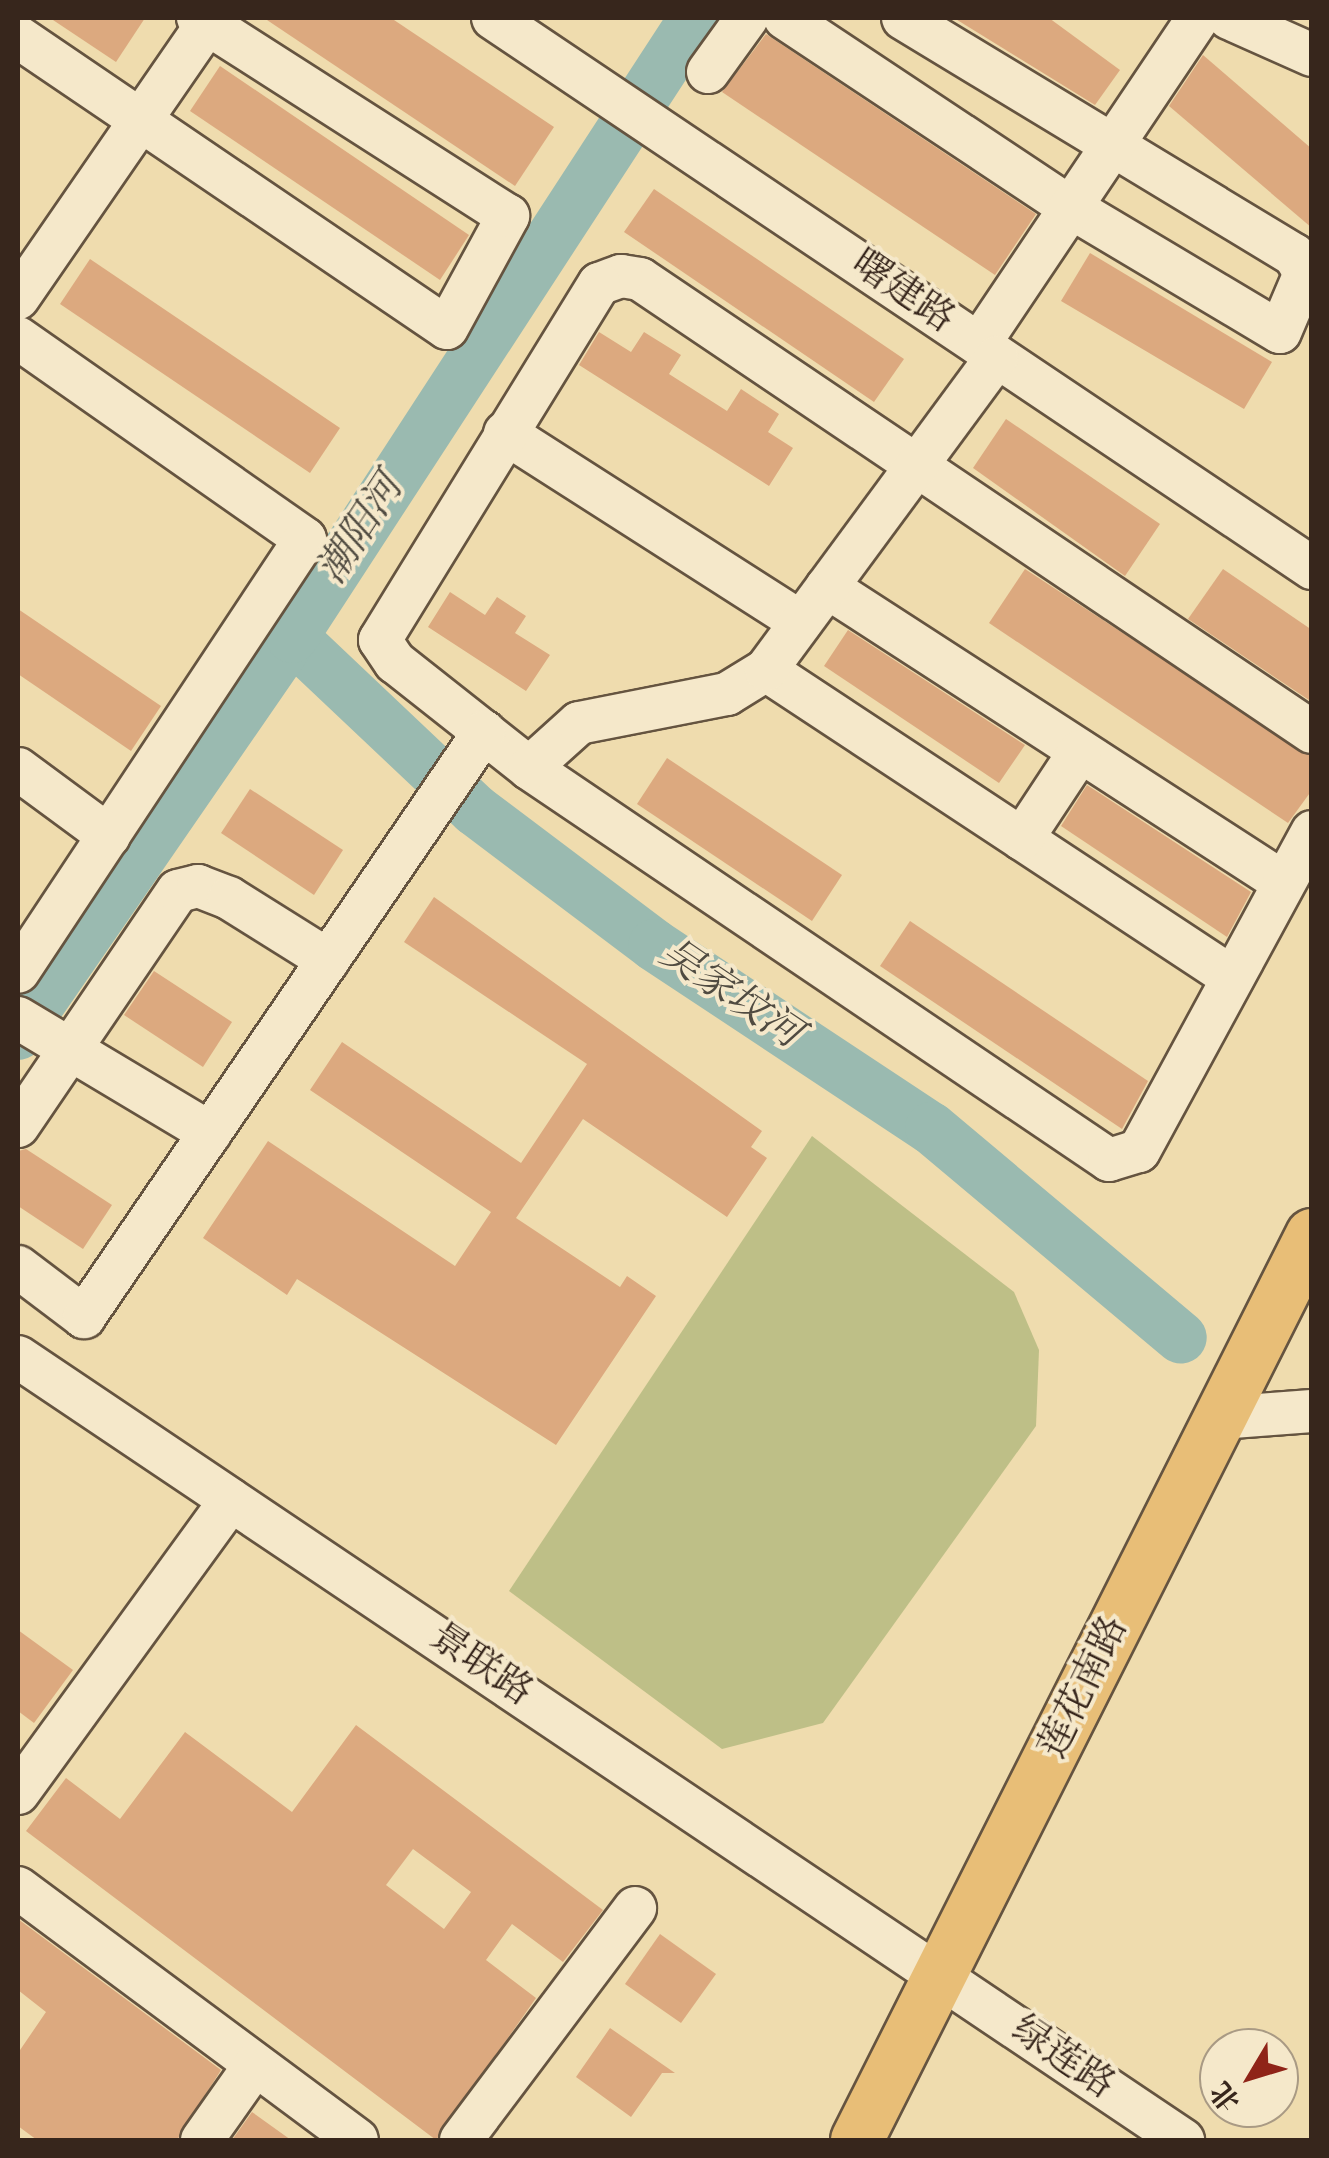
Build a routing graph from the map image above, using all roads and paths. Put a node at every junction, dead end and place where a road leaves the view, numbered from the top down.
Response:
1 (493, 18) edge
2 (747, 18) edge
3 (785, 18) edge
4 (903, 18) edge
5 (1198, 18) edge
6 (1228, 18) edge
7 (206, 20) edge
8 (18, 37) edge
9 (1312, 55) edge
10 (708, 72) dead end
11 (141, 120) junction
12 (1112, 145) junction
13 (1070, 208) junction
14 (18, 298) edge
15 (18, 338) edge
16 (988, 350) junction
17 (506, 433) junction
18 (916, 466) junction
19 (1312, 568) edge
20 (827, 586) junction
21 (801, 622) junction
22 (766, 670) junction
23 (1312, 732) edge
24 (472, 750) junction
25 (1080, 751) junction
26 (529, 768) junction
27 (18, 769) edge
28 (1312, 832) edge
29 (109, 836) junction
30 (1022, 839) junction
31 (1284, 884) junction
32 (328, 960) junction
33 (18, 972) edge
34 (1232, 978) junction
35 (18, 1018) edge
36 (64, 1046) junction
37 (18, 1126) edge
38 (210, 1133) junction
39 (1312, 1235) edge
40 (18, 1267) edge
41 (1312, 1317) edge
42 (18, 1357) edge
43 (1264, 1415) edge
44 (231, 1500) junction
45 (18, 1793) edge
46 (18, 1888) edge
47 (635, 1908) dead end
48 (954, 1985) junction
49 (254, 2064) junction
50 (202, 2140) edge
51 (356, 2140) edge
52 (461, 2140) edge
53 (857, 2140) edge
54 (895, 2140) edge
55 (1182, 2140) edge

1 - 16 street, 曙建路
2 - 10 street
3 - 13 street
4 - 12 street
5 - 12 street
6 - 9 street
7 - 11 street
7 - 11 street
8 - 11 street
11 - 14 street
12 - 13 street
12 - 13 street
13 - 16 street
15 - 29 street
16 - 18 street
16 - 19 street, 曙建路
17 - 18 street
17 - 21 street
17 - 24 street
18 - 20 street
18 - 23 street
20 - 21 street
20 - 25 street
21 - 22 street
22 - 26 street
22 - 30 street
24 - 26 street
24 - 32 street
25 - 30 street
25 - 31 street
26 - 34 street
27 - 29 street
28 - 31 street
29 - 33 street
30 - 34 street
31 - 34 street
32 - 36 street
32 - 38 street
35 - 36 street
36 - 37 street
36 - 38 street
38 - 40 street
39 - 43 main road, 莲花南路
41 - 43 main road, 莲花南路
42 - 44 street, 景联路
43 - 48 main road, 莲花南路
44 - 45 street
44 - 48 street, 景联路
46 - 49 street
47 - 52 street
48 - 53 main road, 莲花南路
48 - 54 main road, 莲花南路
48 - 55 street, 绿莲路
49 - 50 street
49 - 51 street

